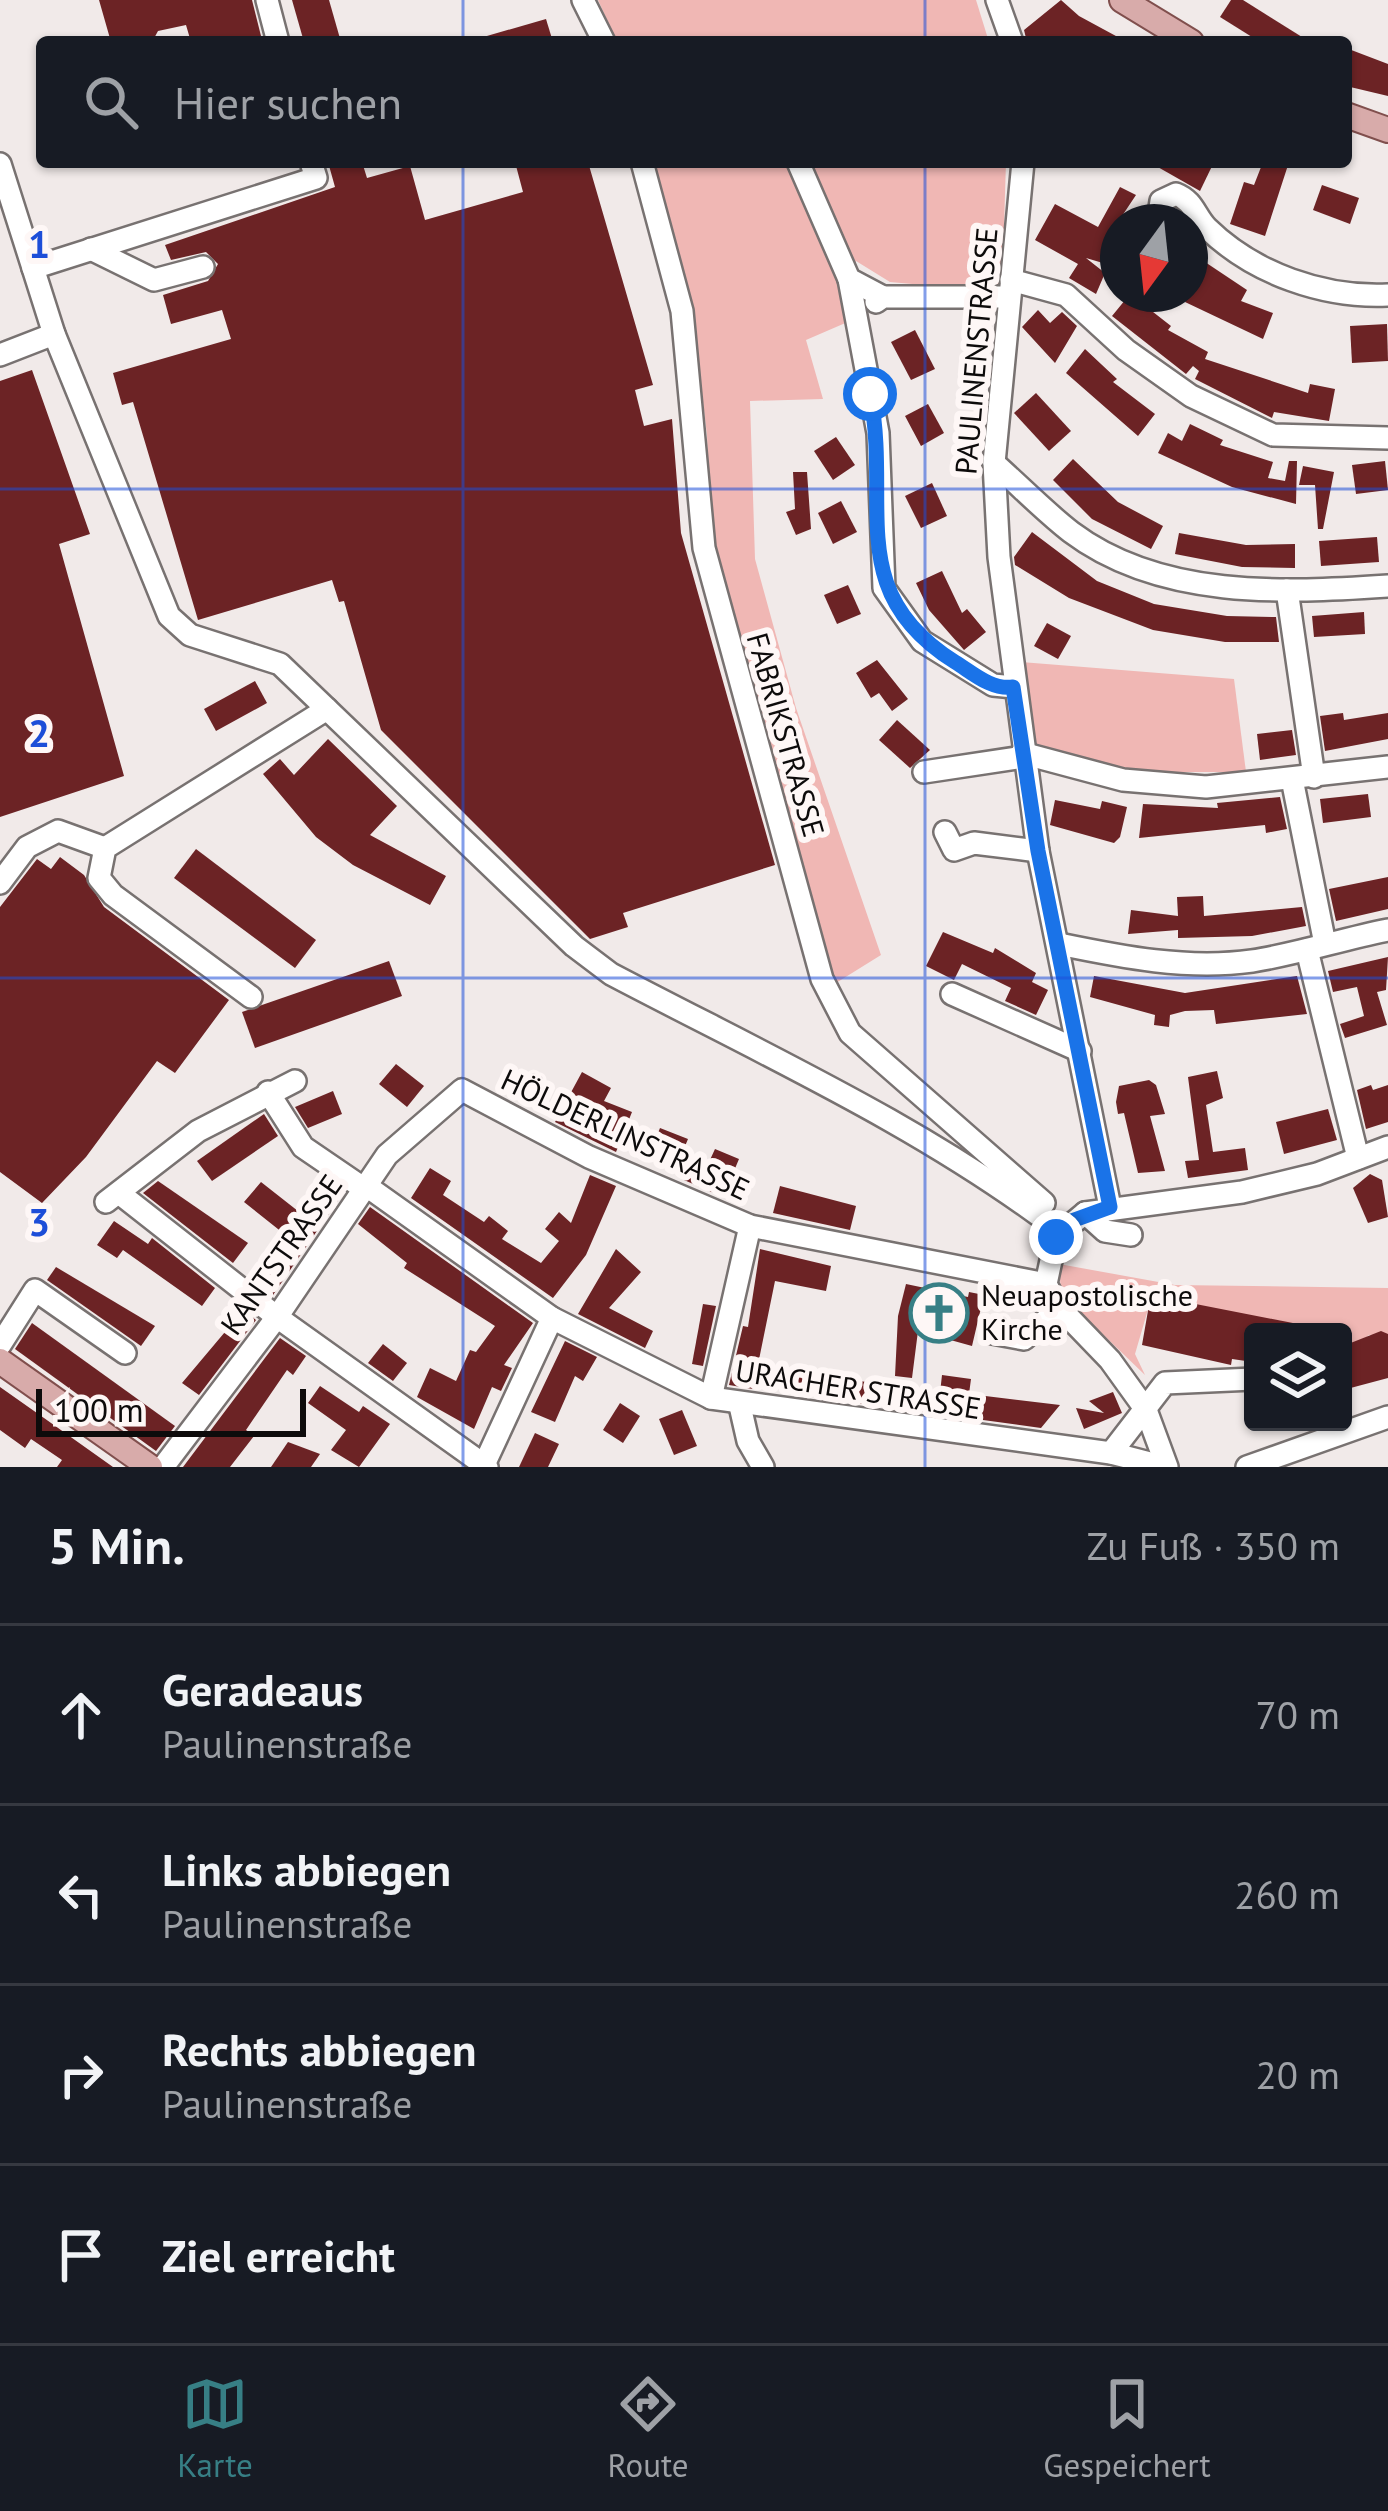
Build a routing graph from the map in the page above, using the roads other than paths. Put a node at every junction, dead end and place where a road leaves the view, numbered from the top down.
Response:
1 (267, 0) edge
2 (583, 0) edge
3 (998, 0) edge
4 (1122, 0) edge
5 (276, 36) edge
6 (601, 36) edge
7 (1010, 36) edge
8 (1181, 36) edge
9 (1352, 117) edge
10 (1388, 130) edge
11 (0, 164) edge
12 (313, 168) edge
13 (644, 168) edge
14 (801, 168) edge
15 (1021, 168) edge
16 (1161, 204) edge
17 (1188, 204) edge
18 (1208, 233) edge
19 (91, 249) junction
20 (203, 267) dead end
21 (33, 268) junction
22 (849, 279) junction
23 (1010, 289) junction
24 (1388, 295) edge
25 (883, 297) junction
26 (856, 317) junction
27 (54, 334) junction
28 (0, 355) edge
29 (1388, 438) edge
30 (994, 463) junction
31 (1388, 586) edge
32 (1287, 590) junction
33 (1013, 687) junction
34 (327, 709) junction
35 (1022, 755) junction
36 (1388, 767) edge
37 (925, 772) dead end
38 (1303, 778) junction
39 (945, 832) dead end
40 (105, 848) junction
41 (1038, 851) junction
42 (0, 883) edge
43 (1388, 930) edge
44 (1059, 944) junction
45 (1316, 947) junction
46 (952, 994) dead end
47 (251, 997) dead end
48 (1080, 1051) junction
49 (295, 1081) dead end
50 (462, 1090) joint
51 (268, 1092) junction
52 (1388, 1147) edge
53 (1358, 1158) junction
54 (367, 1188) junction
55 (1110, 1207) junction
56 (1071, 1223) junction
57 (749, 1226) junction
58 (1131, 1235) dead end
59 (1046, 1284) junction
60 (1060, 1308) junction
61 (277, 1317) junction
62 (552, 1318) junction
63 (992, 1333) dead end
64 (0, 1345) edge
65 (124, 1353) dead end
66 (0, 1361) edge
67 (1244, 1379) edge
68 (711, 1398) junction
69 (740, 1406) junction
70 (1146, 1410) junction
71 (1388, 1417) edge
72 (1111, 1453) junction
73 (1164, 1460) edge
74 (484, 1466) edge
75 (150, 1467) edge
76 (163, 1467) edge
77 (763, 1467) edge
78 (1246, 1467) edge

1 - 5 street
2 - 6 street
3 - 7 street
4 - 8 main road
9 - 10 main road
11 - 21 street
12 - 19 street
13 - 56 street, FABRIKSTRASSE
14 - 22 street
15 - 23 street, PAULINENSTRASSE
16 - 17 street
18 - 24 street
19 - 20 street
19 - 21 street
21 - 27 street
22 - 25 street
22 - 26 street
23 - 25 street
23 - 29 street
23 - 30 street, PAULINENSTRASSE
25 - 26 street
26 - 33 street
27 - 28 street
27 - 34 street
30 - 32 street
30 - 33 street, PAULINENSTRASSE
31 - 32 street
32 - 38 street
33 - 35 street, PAULINENSTRASSE
34 - 40 street
34 - 56 street
35 - 37 street
35 - 38 street
35 - 41 street, PAULINENSTRASSE
36 - 38 street
38 - 45 street
39 - 41 street
40 - 42 street
40 - 47 street
41 - 44 street, PAULINENSTRASSE
43 - 45 street
44 - 45 street
44 - 48 street, PAULINENSTRASSE
45 - 53 street
46 - 48 street
48 - 55 street, PAULINENSTRASSE
49 - 51 street
50 - 54 street, KANTSTRASSE
50 - 57 street, HÖLDERLINSTRASSE
51 - 54 street, URACHER STRASSE
51 - 61 street
52 - 53 street
53 - 55 street
54 - 61 street, KANTSTRASSE
54 - 62 street, URACHER STRASSE
55 - 56 street
56 - 58 street
56 - 59 street
57 - 59 street, HÖLDERLINSTRASSE
57 - 68 street
59 - 60 street
60 - 63 street
60 - 70 street
61 - 74 street
61 - 76 street, KANTSTRASSE
62 - 68 street, URACHER STRASSE
62 - 74 street
64 - 65 street
66 - 75 main road
67 - 70 street
68 - 69 street, URACHER STRASSE
69 - 72 street, URACHER STRASSE
69 - 77 street
70 - 72 street
70 - 73 street
71 - 78 street
72 - 73 street, URACHER STRASSE

